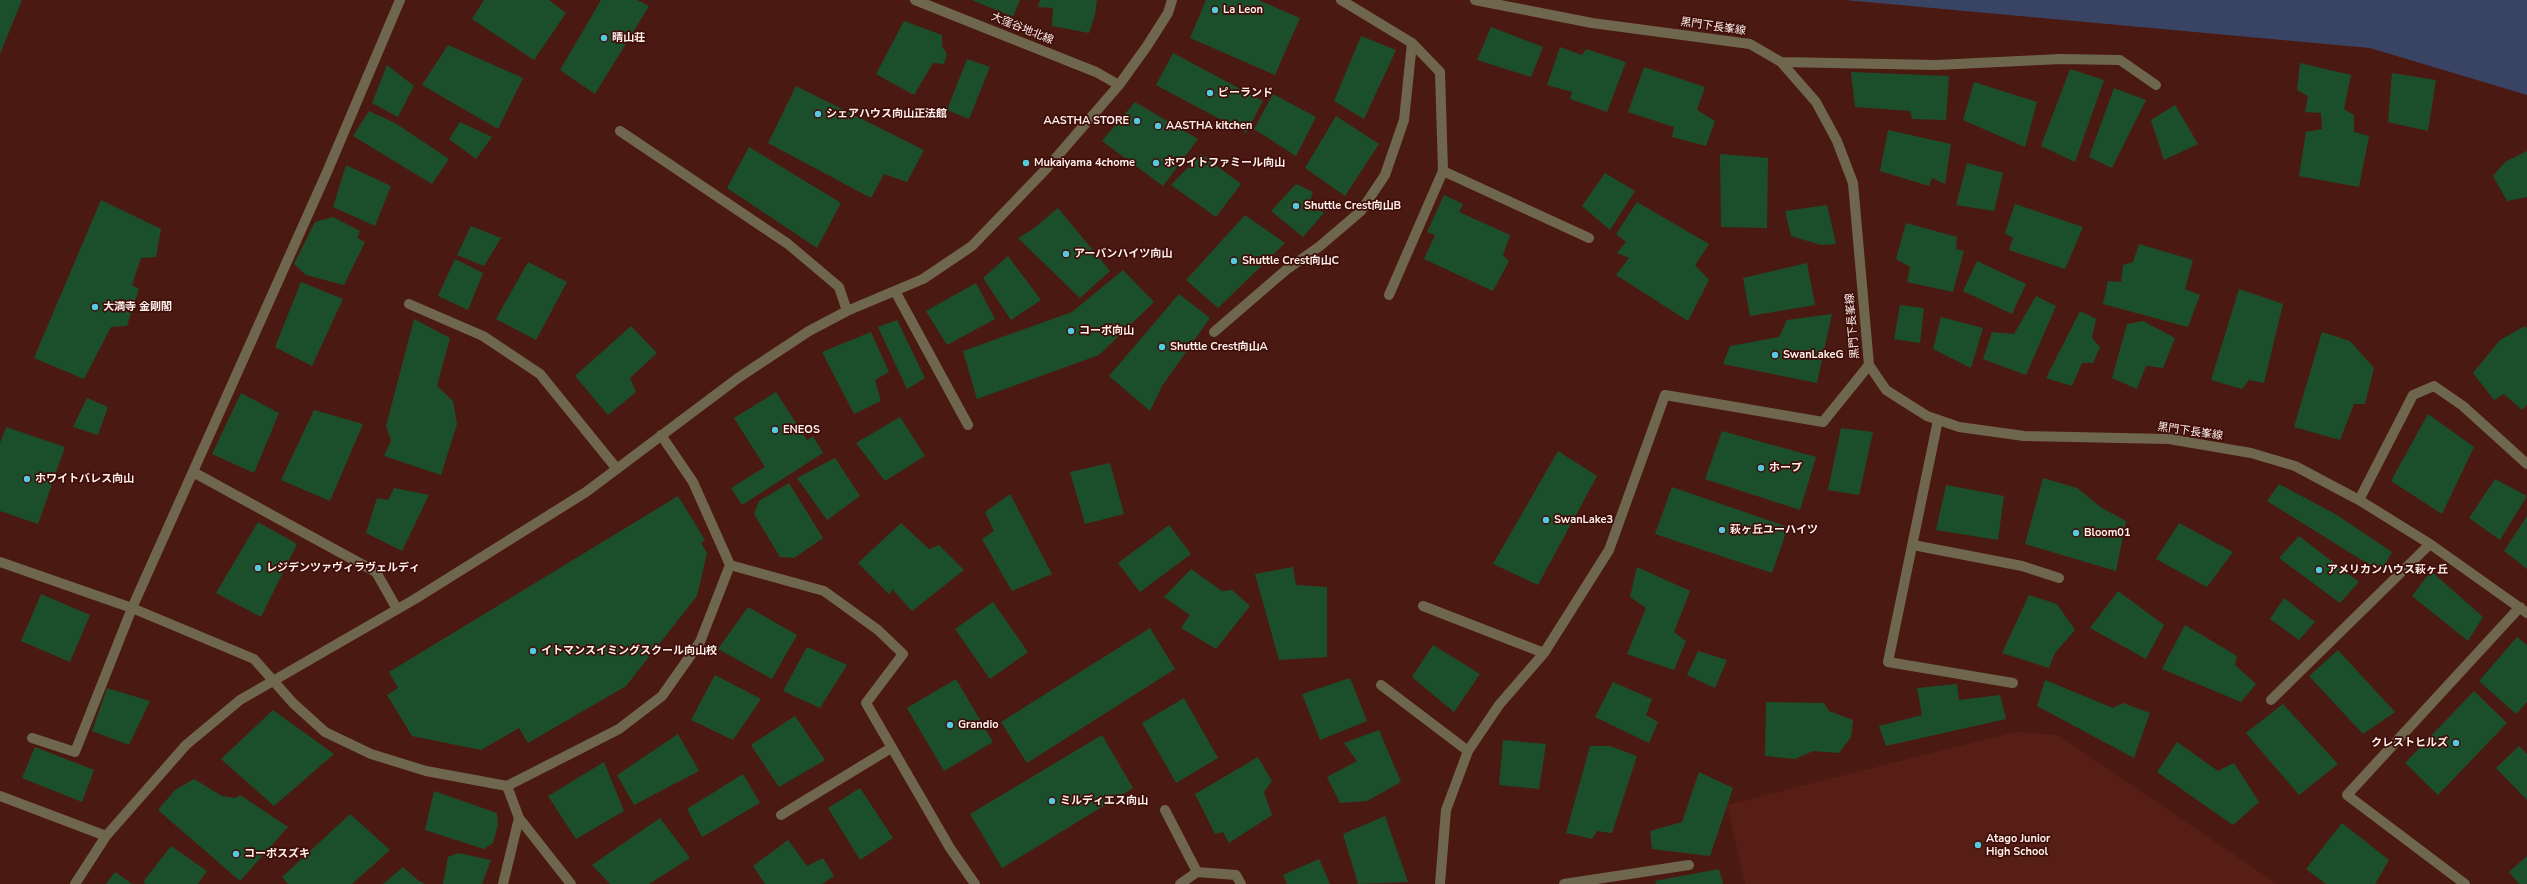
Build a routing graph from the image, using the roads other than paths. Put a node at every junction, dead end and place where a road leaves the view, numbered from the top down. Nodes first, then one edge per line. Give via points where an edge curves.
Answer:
1 (400, 0) edge
2 (915, 0) edge
3 (1172, 0) edge
4 (1342, 0) edge
5 (1474, 0) edge
6 (1412, 43) junction
7 (1781, 62) junction
8 (1119, 85) junction
9 (2156, 85) dead end
10 (620, 131) dead end
11 (1444, 171) junction
12 (1589, 238) dead end
13 (895, 291) junction
14 (1389, 295) dead end
15 (409, 304) dead end
16 (847, 311) junction
17 (1214, 332) dead end
18 (1869, 365) junction
19 (1938, 420) junction
20 (968, 425) dead end
21 (661, 435) junction
22 (2527, 464) edge
23 (617, 469) junction
24 (193, 472) junction
25 (2359, 500) junction
26 (2430, 544) junction
27 (1913, 545) junction
28 (0, 562) edge
29 (730, 565) junction
30 (2059, 578) dead end
31 (1423, 606) dead end
32 (132, 608) junction
33 (397, 609) junction
34 (2523, 610) edge
35 (1544, 653) junction
36 (275, 680) junction
37 (2013, 683) dead end
38 (1381, 685) dead end
39 (2271, 700) dead end
40 (32, 738) dead end
41 (891, 748) junction
42 (1468, 751) junction
43 (507, 786) junction
44 (0, 796) edge
45 (1165, 810) dead end
46 (781, 815) dead end
47 (520, 818) junction
48 (106, 836) junction
49 (1689, 865) dead end
50 (1197, 872) junction
51 (74, 884) edge
52 (503, 884) edge
53 (570, 884) edge
54 (976, 884) edge
55 (1180, 884) edge
56 (1241, 884) edge
57 (1440, 884) edge
58 (1564, 884) edge
59 (2465, 884) edge

1 - 24 street via 327,172
2 - 8 street, 大窪谷地北線 via 1096,72
3 - 8 street via 1168,13
4 - 6 street
5 - 7 street, 黒門下長峯線 via 1592,23 1750,44
6 - 11 street via 1440,72
6 - 17 street via 1404,120 1385,175 1361,212 1286,270
7 - 9 street via 1936,65 2061,59 2120,60
7 - 18 street, 黒門下長峯線 via 1816,102 1837,141 1853,183
8 - 13 street via 1048,168 972,246 923,279
10 - 16 street via 788,244 839,287
11 - 12 street
11 - 14 street
13 - 16 street
13 - 20 street
15 - 23 street via 483,336 540,374
16 - 21 street via 809,331 744,374
18 - 19 street, 黒門下長峯線 via 1886,390 1927,416
18 - 35 street via 1823,422 1665,395 1609,550
19 - 25 street, 黒門下長峯線 via 1959,427 2024,436 2170,439 2251,453 2295,466
19 - 27 street
21 - 23 street
21 - 29 street via 693,482
22 - 25 street via 2463,406 2434,386 2413,395
23 - 33 street via 586,492
24 - 32 street
24 - 33 street via 376,572
25 - 26 street, 黒門下長峯線
26 - 34 street, 黒門下長峯線
26 - 39 street
27 - 30 street via 2022,566
27 - 37 street via 1888,662
28 - 32 street
29 - 41 street via 824,590 878,630 903,654 866,703
29 - 43 street via 700,642 662,696 619,729
31 - 35 street
32 - 36 street via 254,659
32 - 40 street via 74,752
33 - 36 street
34 - 59 street via 2347,795
35 - 42 street via 1499,705
36 - 43 street via 286,696 325,732 371,754 426,772
36 - 48 street via 240,700 186,745
38 - 42 street
41 - 46 street
41 - 54 street via 950,848
42 - 57 street via 1446,810
43 - 47 street
44 - 48 street
45 - 50 street
47 - 52 street
47 - 53 street
48 - 51 street
49 - 58 street
50 - 55 street
50 - 56 street via 1236,875

